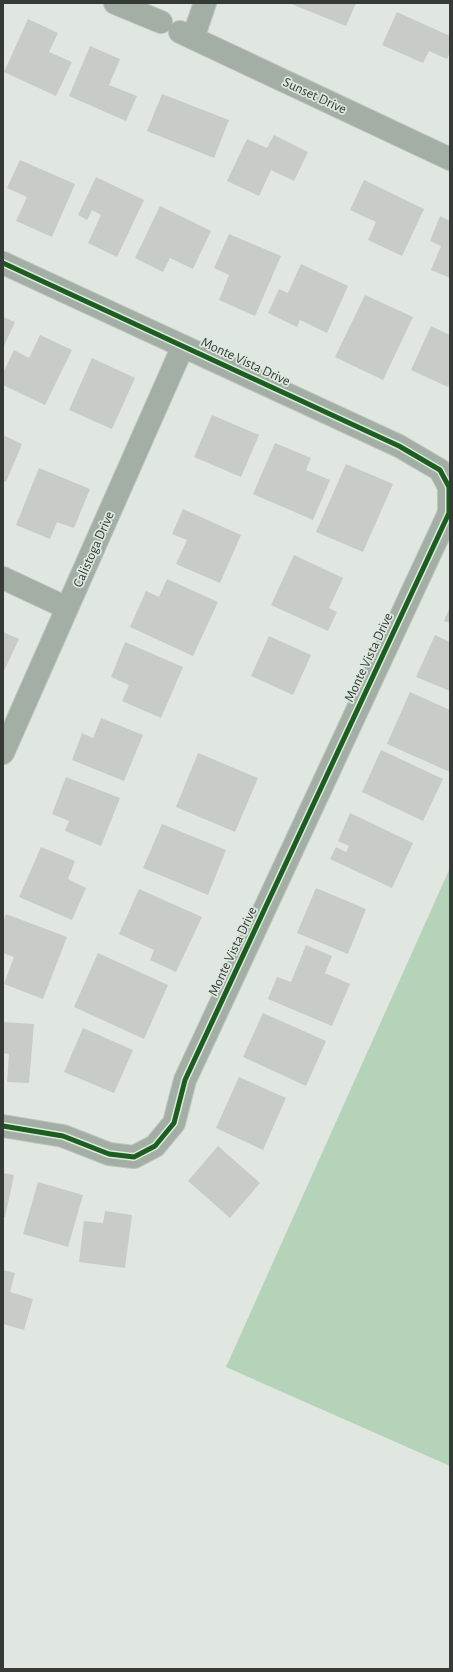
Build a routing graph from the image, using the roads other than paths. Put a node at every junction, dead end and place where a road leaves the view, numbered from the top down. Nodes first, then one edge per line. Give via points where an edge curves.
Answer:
1 (115, 3) edge
2 (205, 3) edge
3 (178, 31) junction
4 (450, 159) edge
5 (3, 263) edge
6 (183, 346) junction
7 (3, 578) edge
8 (68, 608) junction
9 (3, 753) edge
10 (3, 1126) edge

1 - 3 street, Sunset Drive
2 - 3 street
3 - 4 street, Sunset Drive
5 - 6 street, Monte Vista Drive
6 - 8 street, Calistoga Drive
6 - 10 street, Monte Vista Drive via 399,446 440,470 449,487 449,513 185,1080 174,1122 155,1146 134,1157 109,1154 63,1136
7 - 8 street
8 - 9 street, Calistoga Drive

